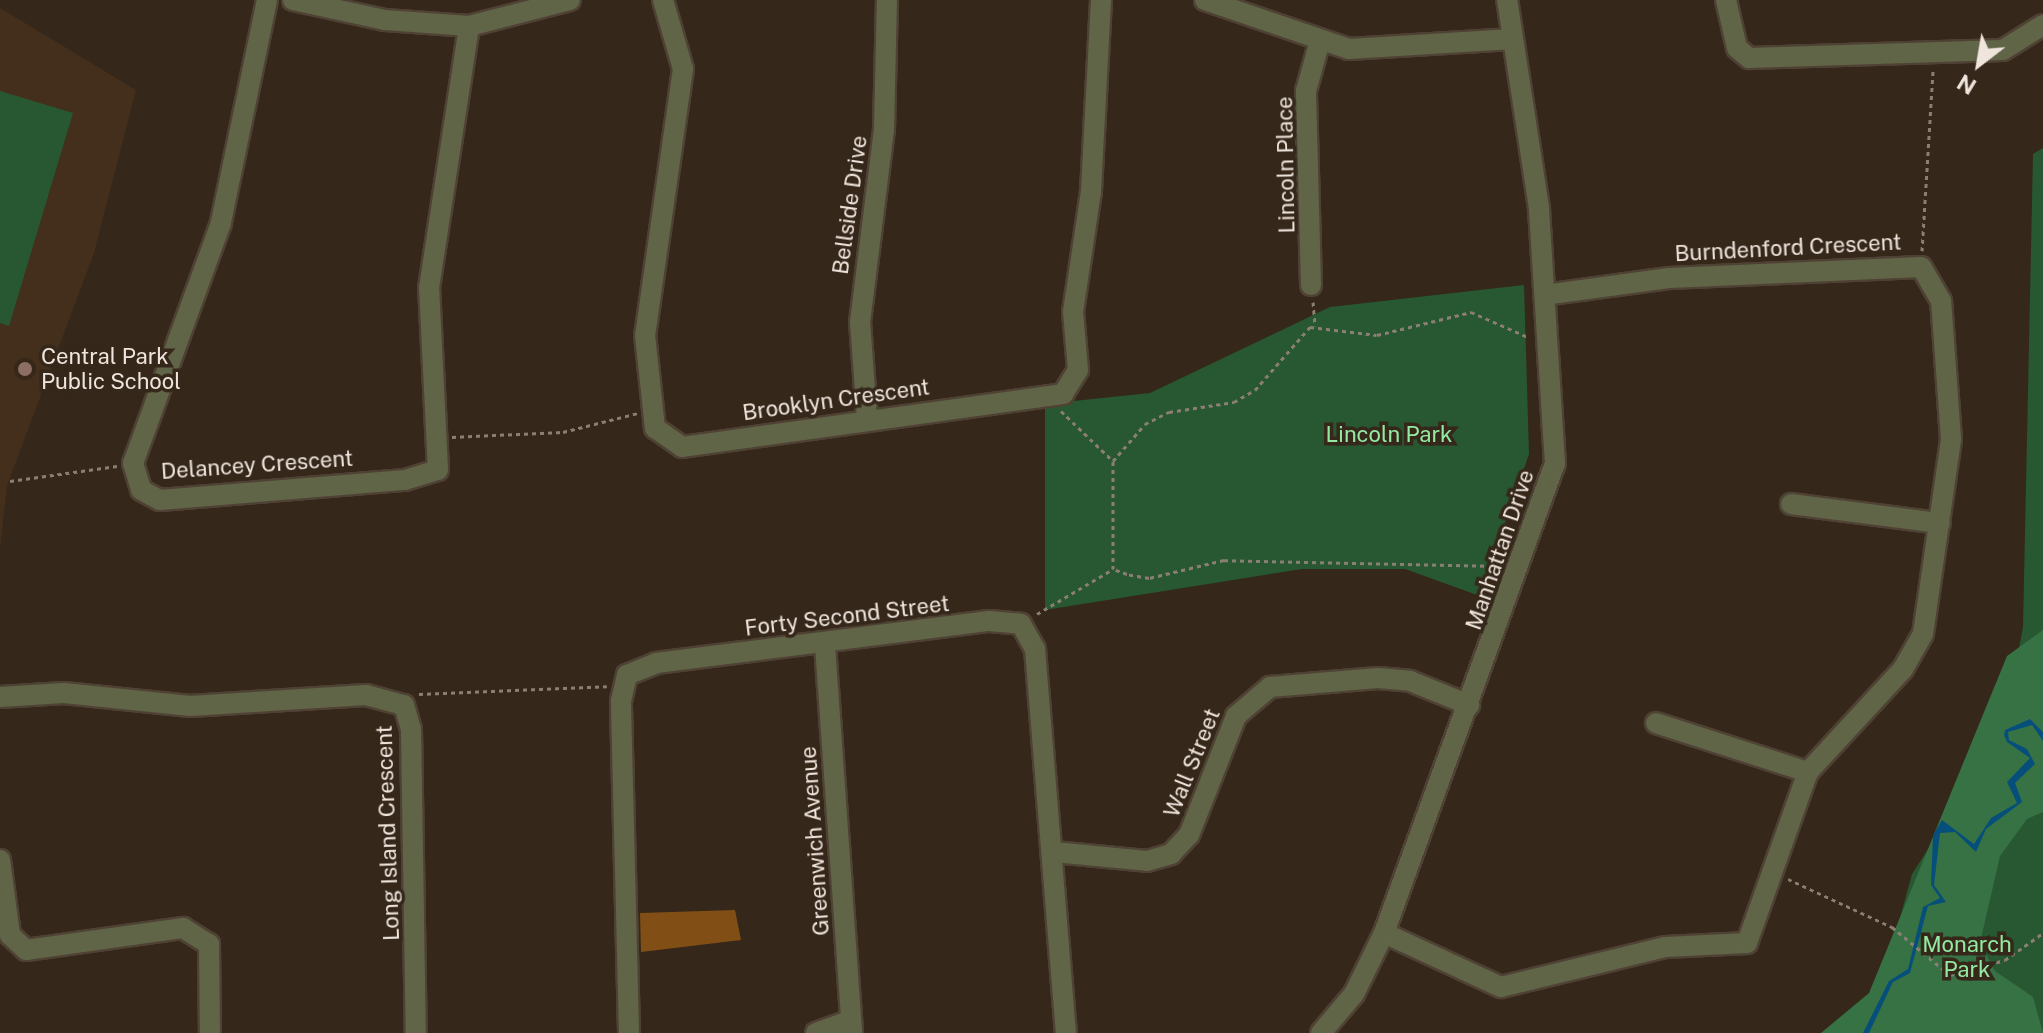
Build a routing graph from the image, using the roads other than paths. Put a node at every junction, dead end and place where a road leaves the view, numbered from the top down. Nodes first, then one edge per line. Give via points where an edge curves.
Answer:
1 (267, 0) edge
2 (293, 0) edge
3 (570, 0) edge
4 (663, 0) edge
5 (887, 0) edge
6 (1101, 0) edge
7 (1205, 0) edge
8 (1507, 0) edge
9 (1726, 0) edge
10 (2043, 25) edge
11 (469, 26) junction
12 (1513, 39) junction
13 (1319, 44) junction
14 (1311, 285) road end
15 (1545, 295) junction
16 (867, 417) junction
17 (1791, 504) dead end
18 (1940, 523) junction
19 (825, 645) junction
20 (0, 697) edge
21 (1469, 705) junction
22 (1656, 723) dead end
23 (1808, 772) junction
24 (1054, 852) junction
25 (0, 860) edge
26 (1384, 933) junction
27 (852, 1026) edge
28 (210, 1033) edge
29 (416, 1033) edge
30 (629, 1033) edge
31 (816, 1033) edge
32 (1066, 1033) edge
33 (1321, 1033) edge

1 - 11 street, Delancey Crescent via 221,223 133,463 141,490 160,500 405,480 438,470 429,288
2 - 11 street via 385,20
3 - 11 street
4 - 16 street, Brooklyn Crescent via 683,69 645,335 655,428 682,447
5 - 16 street, Bellside Drive via 884,130 860,322
6 - 16 street, Brooklyn Crescent via 1091,191 1073,312 1078,370 1063,394 1047,398
7 - 13 street
8 - 12 street, Manhattan Drive
9 - 10 street via 1737,48 1749,58 2003,50
12 - 13 street via 1380,53
12 - 15 street, Manhattan Drive
13 - 14 street, Lincoln Place via 1306,91
15 - 18 street, Burndenford Crescent via 1845,265 1921,267 1941,301 1950,402
15 - 21 street, Manhattan Drive via 1555,464
17 - 18 street
18 - 23 street, Burndenford Crescent via 1916,649
19 - 24 street, Forty Second Street via 989,621 1021,624 1035,649
19 - 27 street, Greenwich Avenue
19 - 30 street, Forty Second Street via 656,663 637,667 623,686
20 - 29 street, Long Island Crescent via 64,693 190,706 388,698 408,711
21 - 24 street, Wall Street via 1410,681 1378,678 1270,687 1236,716 1189,835 1171,854 1147,861
21 - 26 street, Manhattan Drive
22 - 23 street
23 - 26 street, Burndenford Crescent via 1747,943 1665,947 1501,987
24 - 32 street
25 - 28 street via 10,935 26,950 183,928 209,944
26 - 33 street, Manhattan Drive via 1354,994
27 - 31 street

